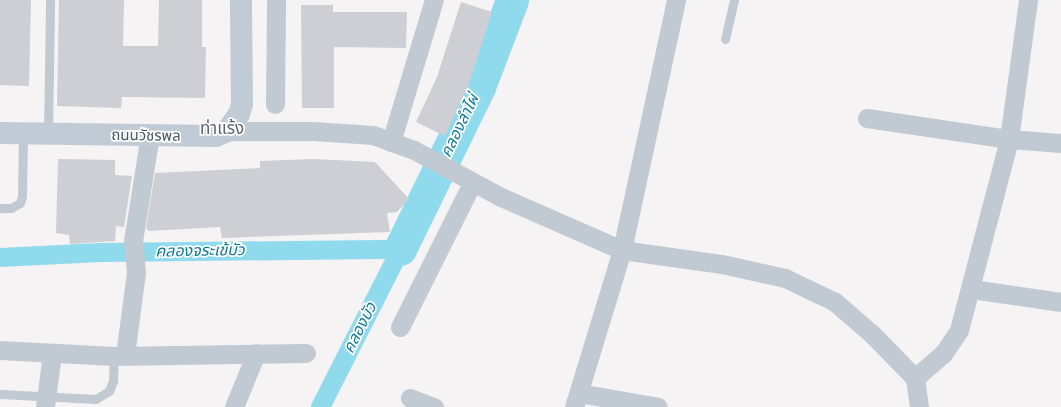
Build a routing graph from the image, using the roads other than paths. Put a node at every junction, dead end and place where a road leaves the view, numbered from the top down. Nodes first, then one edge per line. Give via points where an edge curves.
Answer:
1 (50, 0) edge
2 (241, 0) edge
3 (276, 0) edge
4 (434, 0) edge
5 (676, 0) edge
6 (734, 0) edge
7 (1028, 0) edge
8 (725, 39) dead end
9 (274, 104) dead end
10 (867, 118) dead end
11 (226, 131) junction
12 (0, 134) edge
13 (23, 134) junction
14 (48, 134) junction
15 (150, 135) junction
16 (1009, 139) junction
17 (391, 142) junction
18 (1061, 143) edge
19 (467, 179) junction
20 (0, 208) edge
21 (622, 250) junction
22 (971, 289) junction
23 (1061, 302) edge
24 (400, 328) dead end
25 (0, 350) edge
26 (52, 353) junction
27 (256, 353) junction
28 (306, 353) dead end
29 (120, 356) junction
30 (915, 378) junction
31 (0, 394) edge
32 (410, 398) dead end
33 (577, 400) edge
34 (46, 402) edge
35 (234, 407) edge
36 (434, 407) edge
37 (658, 407) edge
38 (919, 407) edge

1 - 14 lane
2 - 11 main road via 242,104 239,114
3 - 9 street
4 - 17 street
5 - 21 street
6 - 8 lane
7 - 16 street
10 - 16 street
11 - 15 main road, ถนนวัชรพล via 216,136
11 - 17 street via 313,131 373,135
12 - 13 main road, ถนนวัชรพล
13 - 14 main road, ถนนวัชรพล
13 - 20 lane via 20,203 11,208
14 - 15 main road, ถนนวัชรพล
15 - 29 street via 133,241 136,273
16 - 18 street
16 - 22 street
17 - 19 street via 414,150
19 - 21 street
19 - 24 street
21 - 30 street via 722,264 785,278 835,302 872,334
21 - 33 street
22 - 23 street
22 - 30 street via 959,330 943,354
25 - 26 street
26 - 29 street
26 - 34 street
27 - 28 street
27 - 29 street
27 - 35 street
29 - 34 lane via 108,391 96,399
30 - 38 street
31 - 34 lane
32 - 36 street
33 - 37 street

